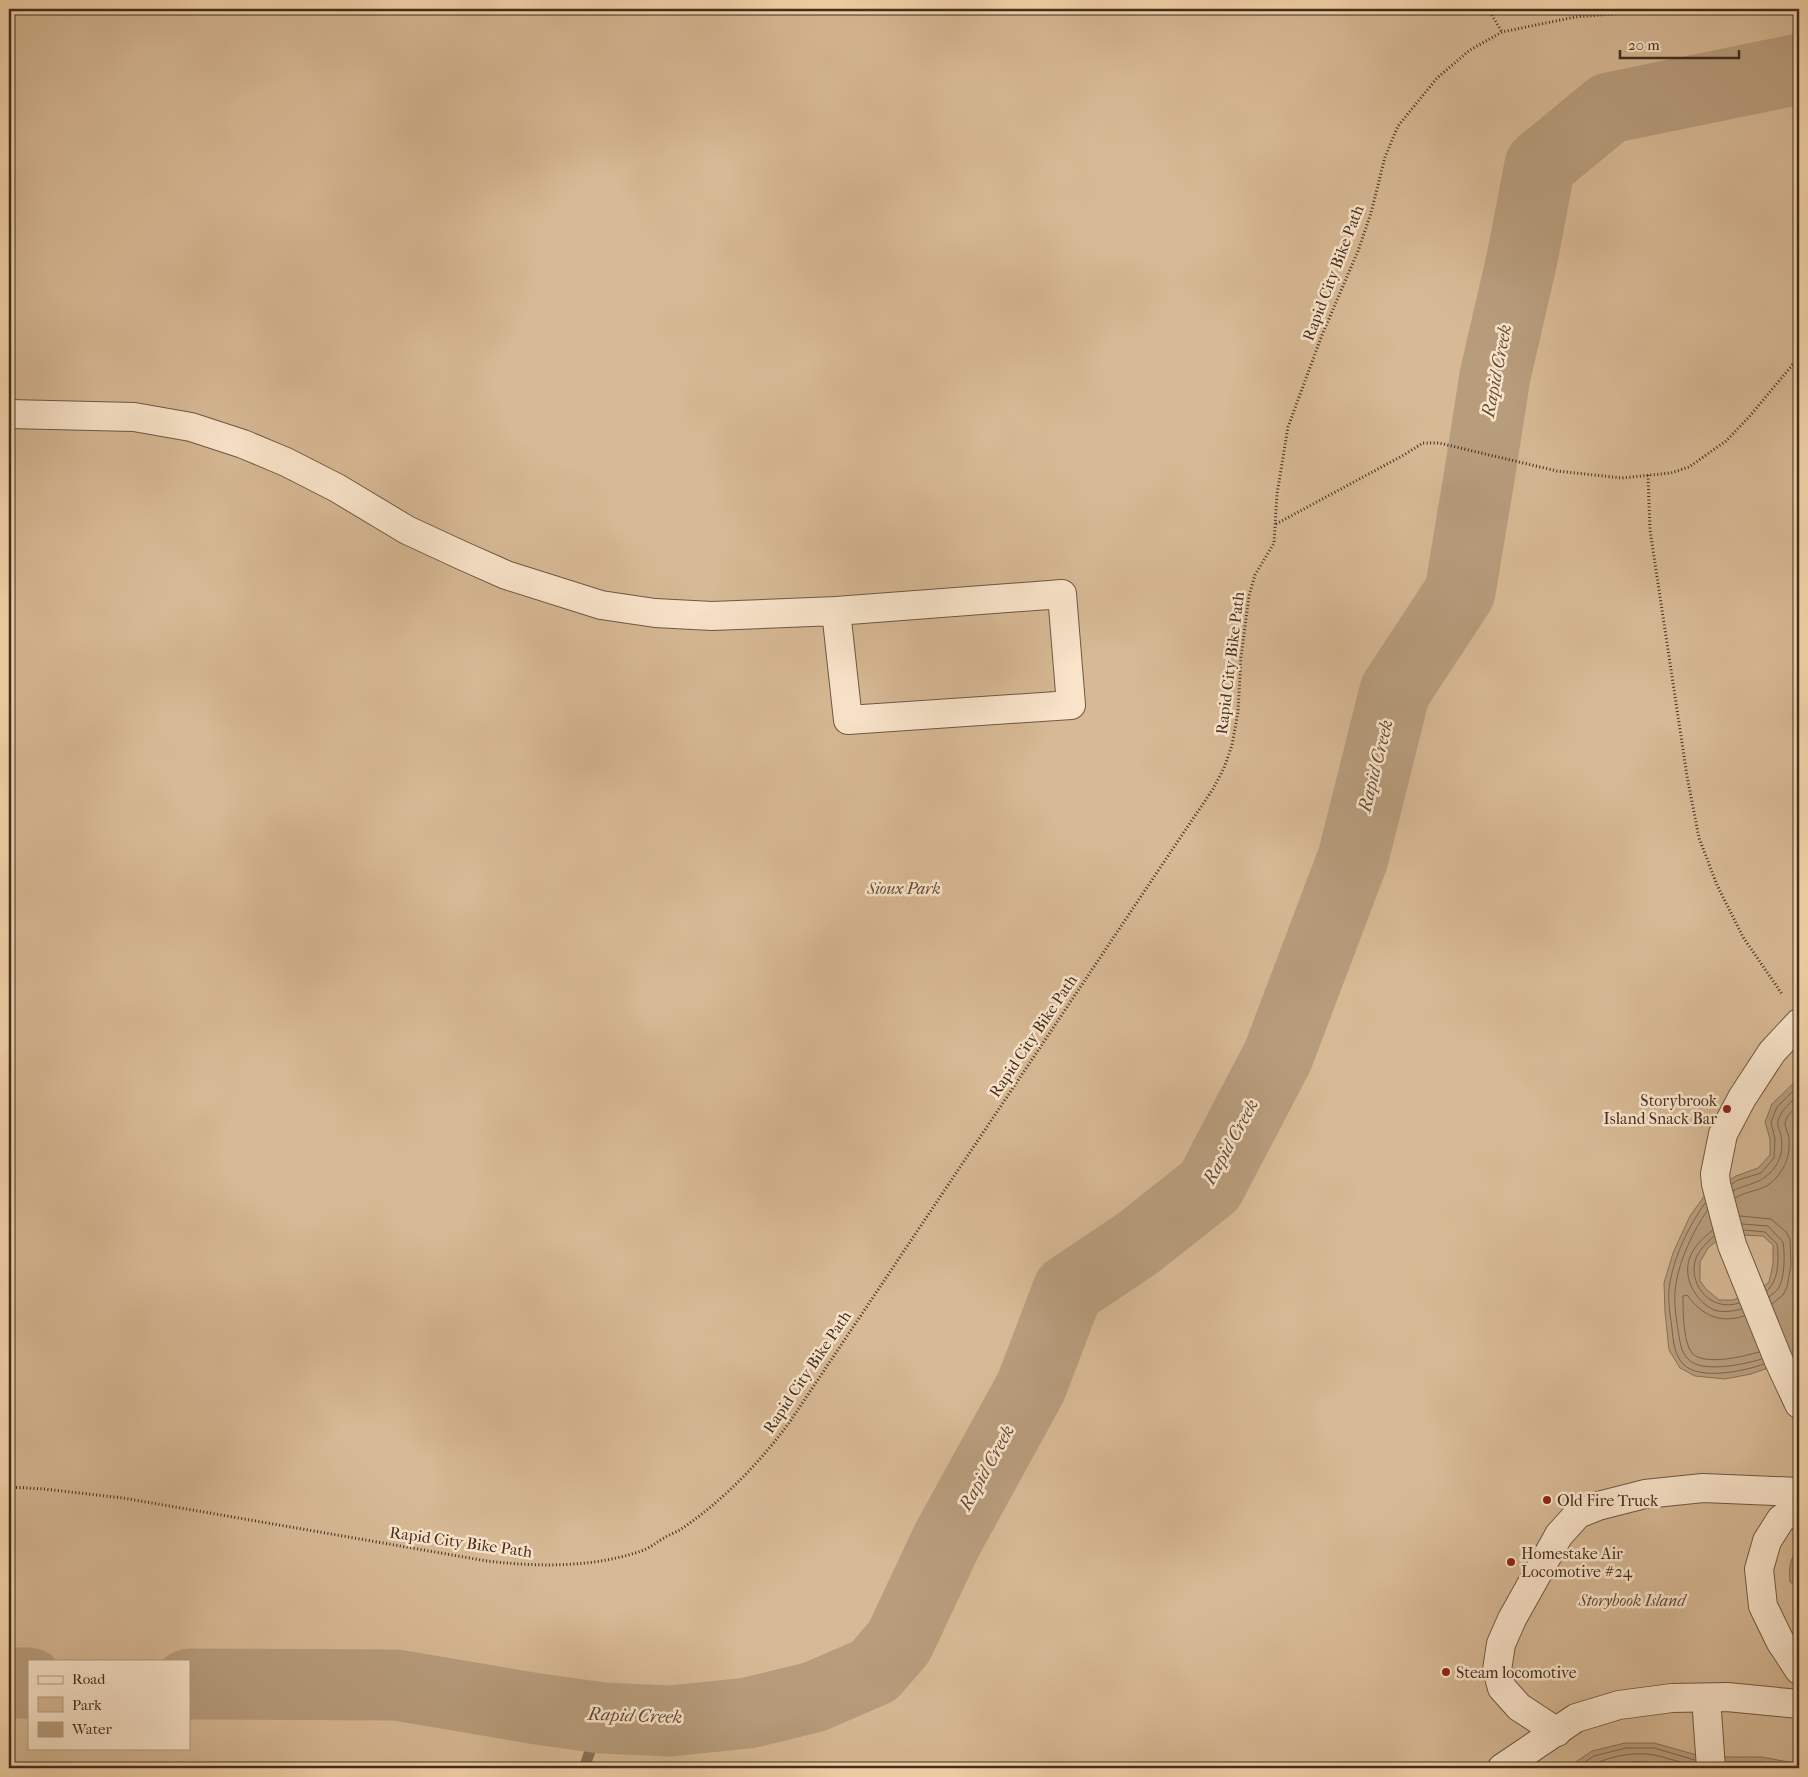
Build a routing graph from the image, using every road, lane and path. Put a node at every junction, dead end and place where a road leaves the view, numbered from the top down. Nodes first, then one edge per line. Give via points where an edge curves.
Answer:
1 (1488, 9) edge
2 (1652, 9) edge
3 (1502, 32) junction
4 (1799, 356) edge
5 (9, 414) edge
6 (1648, 475) junction
7 (1276, 524) junction
8 (836, 611) junction
9 (1784, 997) dead end
10 (1799, 1023) edge
11 (1799, 1404) edge
12 (9, 1488) edge
13 (1799, 1492) edge
14 (1799, 1506) edge
15 (1799, 1670) edge
16 (1706, 1698) junction
17 (1799, 1704) edge
18 (1557, 1732) junction
19 (1512, 1766) edge
20 (1712, 1768) edge

1 - 3 path
2 - 3 path, Rapid City Bike Path via 1575,17
3 - 7 path, Rapid City Bike Path via 1470,50 1437,78 1392,138 1358,251 1288,427 1277,494
4 - 6 path via 1726,441 1689,467
5 - 8 street via 134,417 191,427 286,462 407,530 461,555 506,574 601,605 655,613 712,616
6 - 7 path via 1622,478 1557,471 1439,443 1423,443
6 - 9 path via 1650,530 1699,838 1717,885 1743,937
7 - 12 path, Rapid City Bike Path via 1274,543 1255,574 1249,596 1232,745 1213,789 781,1434 732,1487 683,1529 647,1549 606,1561 521,1564 123,1498
8 - 8 street via 1062,594 1071,705 848,720
10 - 11 street via 1772,1052 1735,1112 1724,1134 1715,1174 1732,1245
13 - 18 street via 1703,1488 1645,1494 1578,1514 1559,1535 1512,1619 1501,1644 1496,1670 1502,1688 1519,1707
14 - 15 street via 1781,1519 1768,1541 1760,1569 1763,1606
16 - 17 street
16 - 18 street via 1672,1698 1619,1705 1576,1718
16 - 20 street
18 - 19 street

